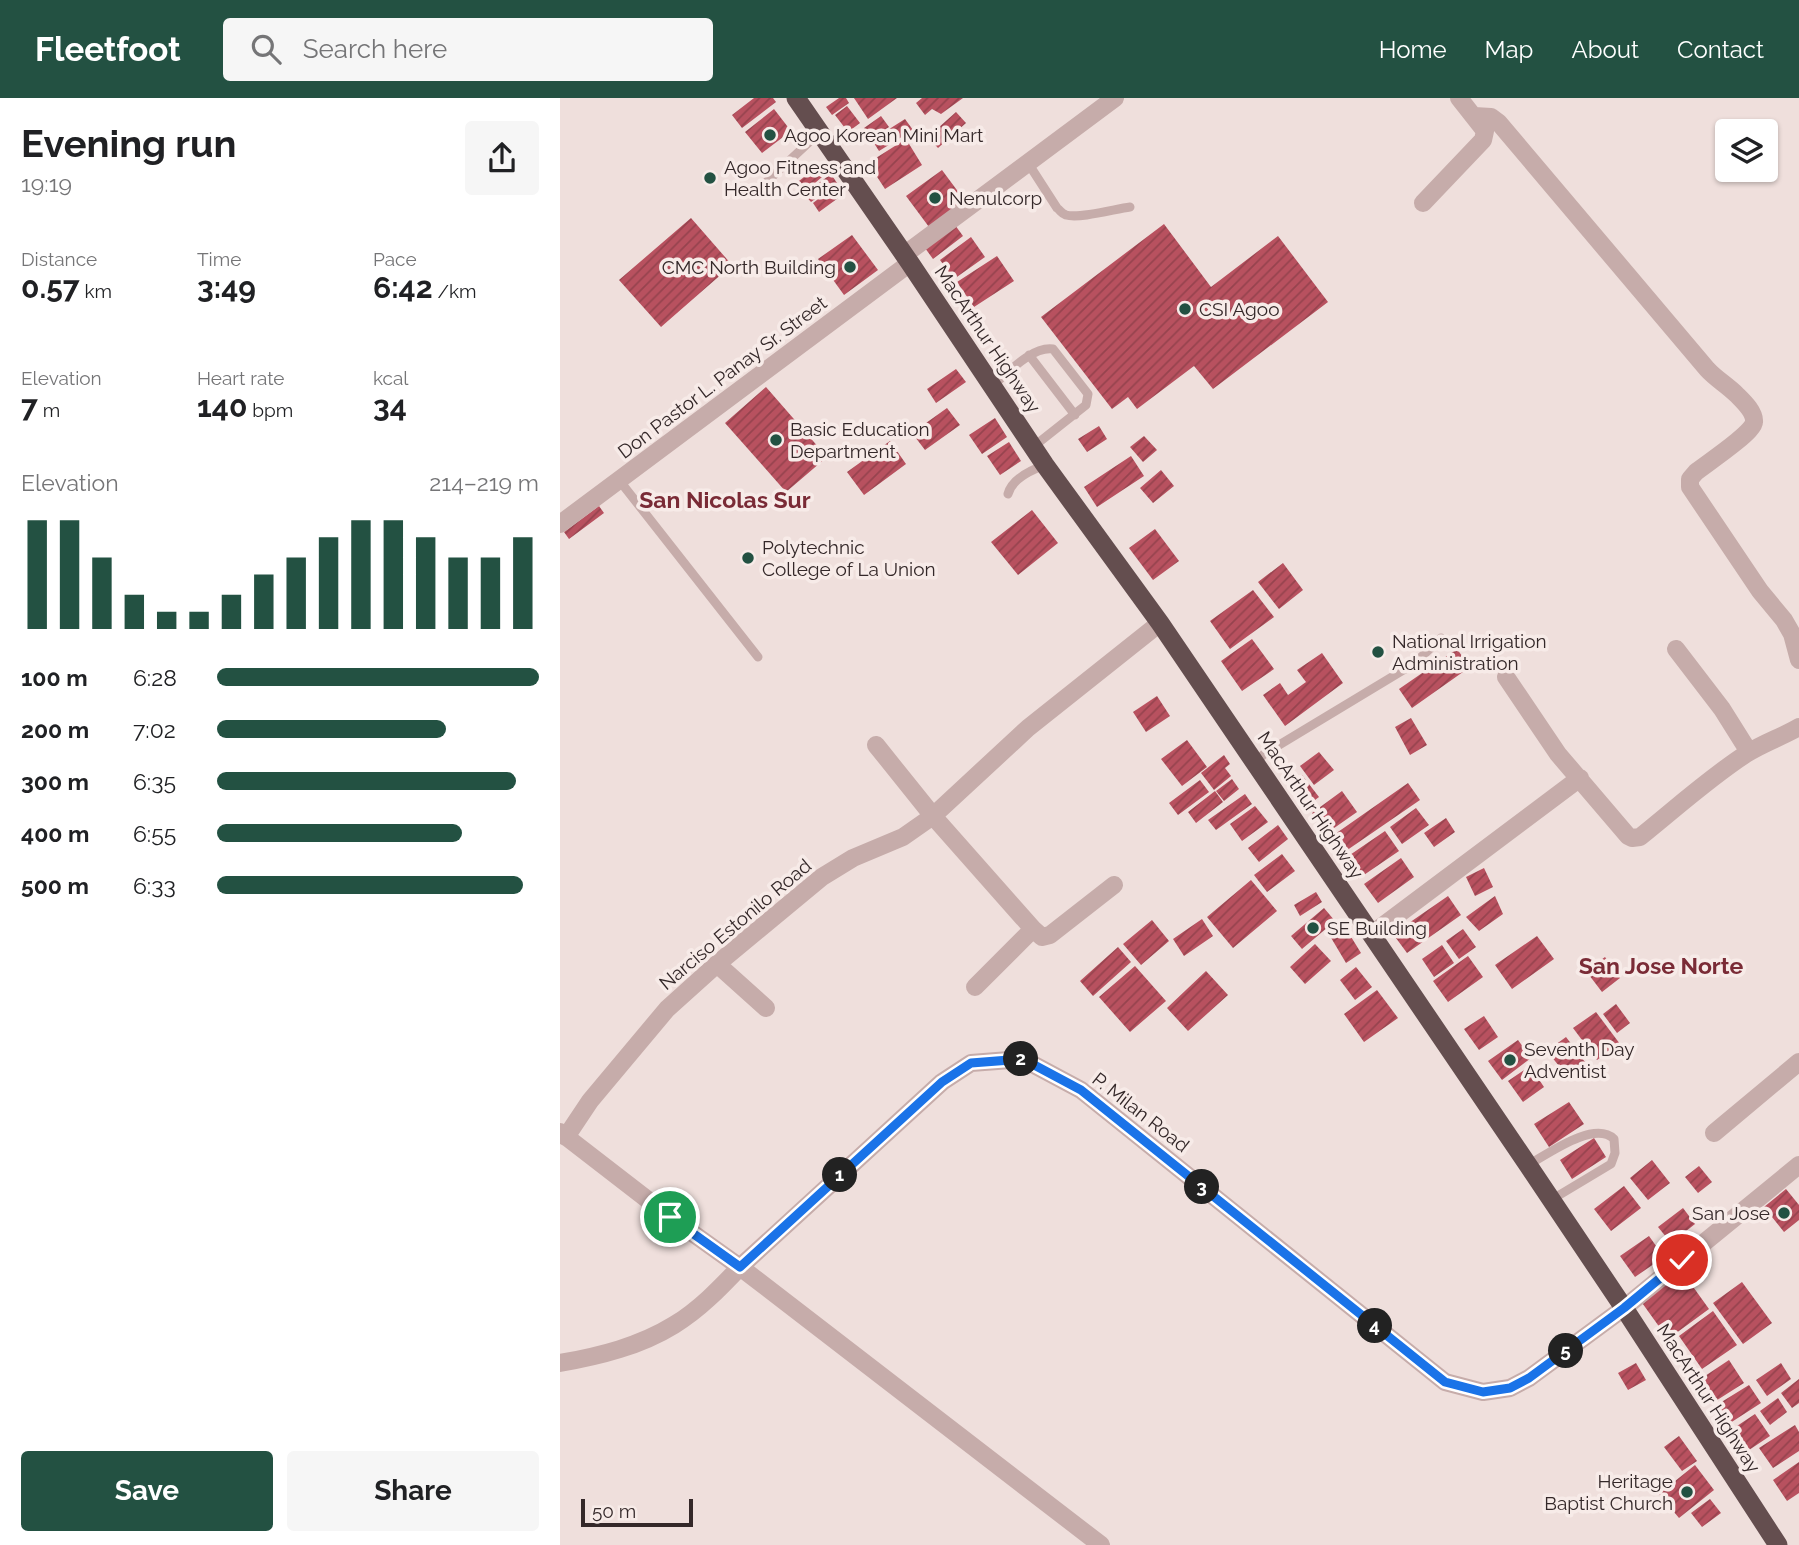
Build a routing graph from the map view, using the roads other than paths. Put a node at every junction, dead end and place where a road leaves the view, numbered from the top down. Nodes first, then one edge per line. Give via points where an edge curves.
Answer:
1 (796, 98) edge
2 (1115, 98) edge
3 (1460, 98) edge
4 (1474, 116) junction
5 (820, 132) junction
6 (1028, 163) junction
7 (761, 187) dead end
8 (1423, 203) dead end
9 (1130, 207) dead end
10 (907, 259) junction
11 (1029, 355) junction
12 (992, 386) junction
13 (1075, 415) junction
14 (1033, 447) junction
15 (1045, 466) junction
16 (619, 480) junction
17 (1008, 494) dead end
18 (560, 524) edge
19 (1160, 623) junction
20 (1441, 638) dead end
21 (1676, 649) dead end
22 (758, 657) dead end
23 (1799, 660) edge
24 (1506, 677) dead end
25 (1799, 727) edge
26 (876, 745) dead end
27 (1749, 752) junction
28 (1255, 763) junction
29 (1580, 778) junction
30 (933, 816) junction
31 (1114, 885) dead end
32 (1033, 929) junction
33 (1372, 934) junction
34 (717, 964) junction
35 (975, 988) dead end
36 (766, 1008) dead end
37 (1799, 1062) edge
38 (1714, 1133) dead end
39 (563, 1135) edge
40 (1528, 1165) junction
41 (1799, 1165) edge
42 (1551, 1200) junction
43 (740, 1267) junction
44 (1624, 1308) junction
45 (560, 1363) edge
46 (1101, 1545) edge
47 (1778, 1545) edge

1 - 5 highway, MacArthur Highway
2 - 6 street, Don Pastor L. Panay Sr. Street
3 - 4 street
4 - 8 street via 1485,131 1483,140
4 - 23 street via 1491,117 1499,123 1707,369 1752,413 1753,427 1696,472 1690,487 1784,620
5 - 7 lane
5 - 10 highway, MacArthur Highway
6 - 9 lane via 1063,214
6 - 10 street, Don Pastor L. Panay Sr. Street
10 - 12 highway, MacArthur Highway
10 - 16 street, Don Pastor L. Panay Sr. Street
11 - 12 lane
11 - 13 lane
11 - 13 lane via 1053,349 1088,394 1086,405
12 - 14 highway, MacArthur Highway
13 - 14 lane
14 - 15 highway, MacArthur Highway
15 - 17 lane via 1013,483
15 - 19 highway, MacArthur Highway
16 - 18 street, Don Pastor L. Panay Sr. Street
16 - 22 lane
19 - 28 highway, MacArthur Highway
19 - 30 street, Narciso Estonilo Road via 1028,728
20 - 28 lane via 1415,663
21 - 27 street
24 - 29 street via 1558,754
25 - 27 street
26 - 30 street
27 - 29 street via 1636,838 1628,836
28 - 33 highway, MacArthur Highway
29 - 33 street
30 - 32 street
30 - 34 street, Narciso Estonilo Road via 903,837 822,877
31 - 32 street via 1050,935 1042,937
32 - 35 street
33 - 40 highway, MacArthur Highway
34 - 36 street
34 - 39 street, Narciso Estonilo Road via 667,1009
37 - 38 street
39 - 43 street
40 - 42 highway, MacArthur Highway
40 - 42 lane via 1581,1136 1608,1133 1614,1139 1611,1164
41 - 44 street, P. Milan Road
42 - 44 highway, MacArthur Highway
43 - 44 street, P. Milan Road via 942,1082 971,1063 1023,1059 1081,1090 1445,1382 1483,1392 1510,1388
43 - 45 street, P. Milan Road via 685,1317 649,1338
43 - 46 street
44 - 47 highway, MacArthur Highway

